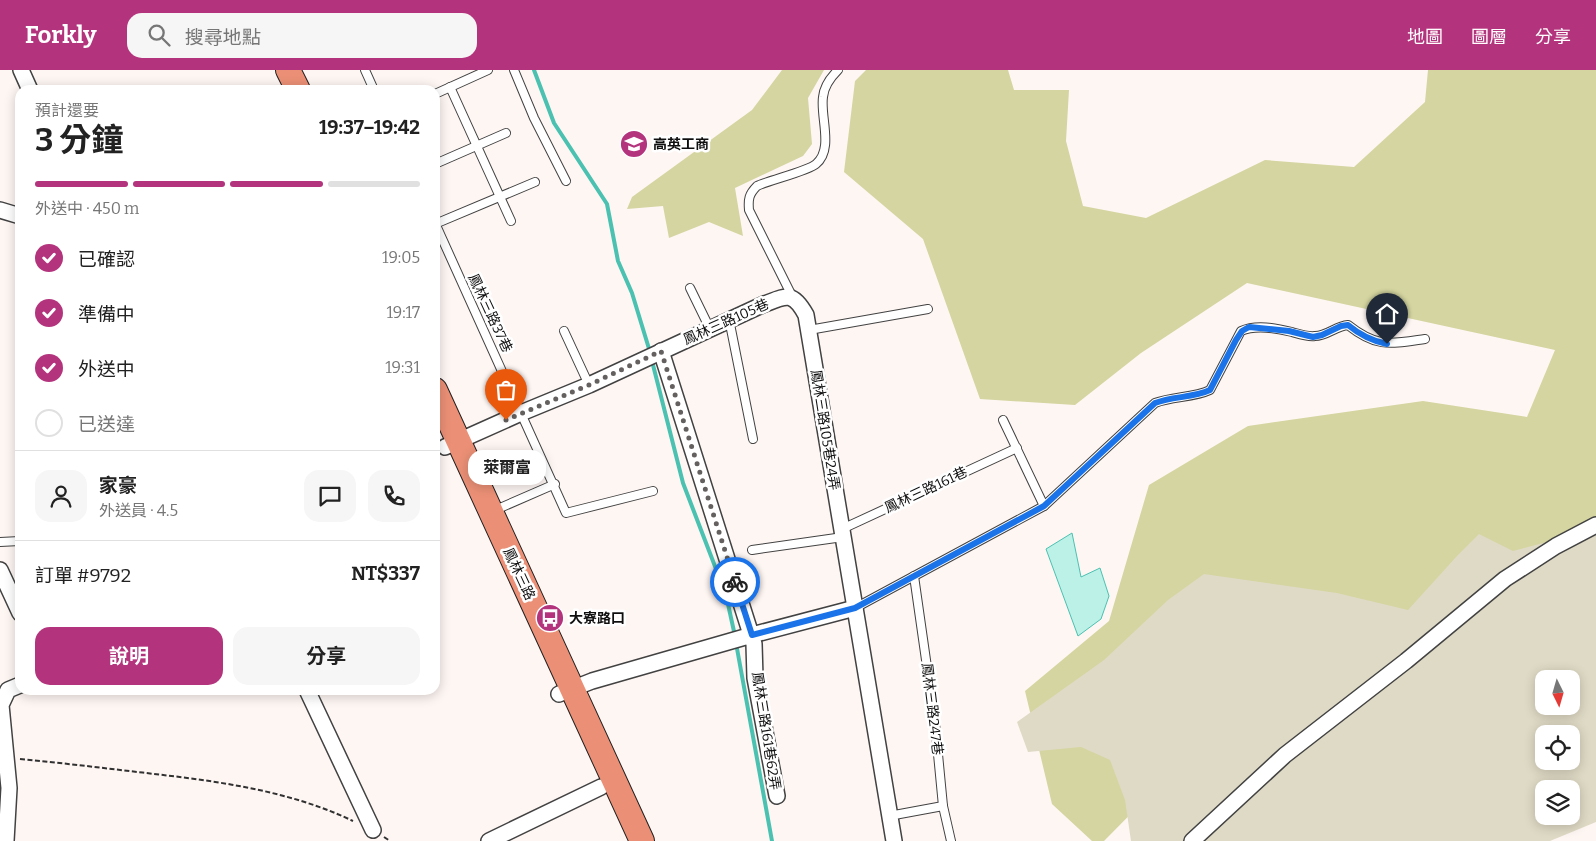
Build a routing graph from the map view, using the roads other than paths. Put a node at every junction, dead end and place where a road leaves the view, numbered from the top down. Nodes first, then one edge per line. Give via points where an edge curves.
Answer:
1 (21, 70) edge
2 (273, 70) edge
3 (288, 70) edge
4 (364, 70) edge
5 (488, 70) edge
6 (514, 70) edge
7 (838, 70) edge
8 (28, 85) edge
9 (280, 85) edge
10 (296, 85) edge
11 (372, 85) edge
12 (450, 87) junction
13 (440, 92) edge
14 (506, 133) dead end
15 (477, 147) junction
16 (440, 162) edge
17 (566, 181) dead end
18 (535, 182) dead end
19 (500, 198) junction
20 (0, 210) edge
21 (15, 214) edge
22 (440, 221) edge
23 (511, 221) dead end
24 (440, 234) edge
25 (690, 288) dead end
26 (793, 298) junction
27 (928, 309) dead end
28 (729, 319) junction
29 (710, 329) junction
30 (809, 330) junction
31 (564, 331) dead end
32 (1425, 339) dead end
33 (654, 355) junction
34 (589, 385) junction
35 (440, 406) edge
36 (522, 413) junction
37 (1003, 420) dead end
38 (440, 430) edge
39 (753, 439) dead end
40 (452, 444) junction
41 (1017, 448) junction
42 (555, 484) junction
43 (653, 491) dead end
44 (1044, 506) junction
45 (491, 512) junction
46 (1596, 526) edge
47 (842, 533) junction
48 (15, 541) edge
49 (0, 542) edge
50 (752, 550) dead end
51 (0, 570) edge
52 (914, 576) junction
53 (15, 602) edge
54 (855, 608) junction
55 (749, 636) junction
56 (15, 687) edge
57 (565, 692) junction
58 (309, 695) edge
59 (5, 752) edge
60 (4, 787) edge
61 (601, 787) junction
62 (777, 796) dead end
63 (943, 806) junction
64 (889, 816) junction
65 (373, 830) road end
66 (6, 841) edge
67 (489, 841) edge
68 (626, 841) edge
69 (642, 841) edge
70 (894, 841) edge
71 (951, 841) edge
72 (1192, 841) edge

1 - 8 street
2 - 9 main road
3 - 10 main road
4 - 11 lane
5 - 12 lane
6 - 17 lane
7 - 26 lane via 827,83 823,97 822,158 814,166 757,186 748,199 749,210
12 - 13 lane
12 - 15 lane
14 - 15 lane
15 - 16 lane
15 - 19 lane
18 - 19 lane, 鳳林三路37巷
19 - 22 lane, 鳳林三路37巷
19 - 23 lane
20 - 21 street
24 - 36 lane, 鳳林三路37巷
25 - 29 lane
26 - 28 street, 鳳林三路105巷 via 782,297
26 - 30 street, 鳳林三路105巷24弄 via 800,303
27 - 30 lane
28 - 29 street, 鳳林三路105巷
28 - 39 lane
29 - 33 street, 鳳林三路105巷
30 - 47 street, 鳳林三路105巷24弄
31 - 34 lane
32 - 44 lane via 1387,344 1359,334 1348,325 1313,337 1249,327 1236,340 1210,390 1155,403
33 - 34 street, 鳳林三路105巷
33 - 55 street
34 - 36 street, 鳳林三路105巷
35 - 40 main road, 鳳林三路
36 - 40 street, 鳳林三路105巷
36 - 42 lane
37 - 41 lane
38 - 40 main road, 鳳林三路
40 - 45 main road, 鳳林三路
40 - 57 main road, 鳳林三路
41 - 44 lane
41 - 47 lane, 鳳林三路161巷
42 - 43 lane via 566,513
42 - 45 lane
44 - 52 lane
45 - 57 main road, 鳳林三路
46 - 72 street via 1556,546 1504,579 1284,755
47 - 50 lane, 鳳林三路161巷
47 - 54 street
48 - 49 lane
51 - 53 street
52 - 54 lane
52 - 63 lane, 鳳林三路247巷
54 - 55 street
54 - 64 street
55 - 57 street via 592,680
55 - 62 street, 鳳林三路161巷62弄 via 754,644 755,678
56 - 59 street via 8,690 1,705
57 - 61 main road, 鳳林三路
57 - 69 main road, 鳳林三路
58 - 65 street
59 - 60 street
60 - 66 street
61 - 67 street
61 - 68 main road, 鳳林三路
63 - 64 lane
63 - 71 lane, 鳳林三路247巷
64 - 70 street

